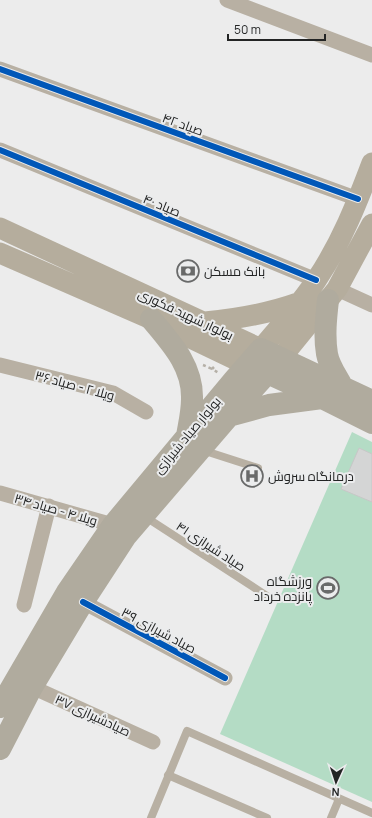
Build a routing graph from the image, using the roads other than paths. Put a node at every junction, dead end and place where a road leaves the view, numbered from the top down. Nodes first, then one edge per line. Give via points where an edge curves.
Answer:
1 (227, 0) edge
2 (372, 55) edge
3 (0, 69) edge
4 (0, 150) edge
5 (372, 163) edge
6 (358, 199) junction
7 (372, 224) edge
8 (0, 228) edge
9 (0, 253) edge
10 (316, 280) junction
11 (333, 294) junction
12 (298, 303) junction
13 (372, 304) edge
14 (151, 319) junction
15 (204, 322) junction
16 (254, 357) junction
17 (0, 365) edge
18 (274, 365) junction
19 (342, 386) junction
20 (322, 398) junction
21 (372, 401) edge
22 (146, 412) dead end
23 (229, 416) junction
24 (372, 423) edge
25 (194, 443) junction
26 (258, 468) dead end
27 (0, 493) edge
28 (49, 506) junction
29 (143, 516) junction
30 (113, 525) junction
31 (266, 596) dead end
32 (83, 602) junction
33 (24, 605) dead end
34 (225, 678) dead end
35 (32, 687) junction
36 (0, 706) edge
37 (153, 742) dead end
38 (0, 749) edge
39 (168, 775) junction
40 (339, 799) junction
41 (372, 813) edge
42 (151, 818) edge
43 (267, 818) edge
44 (331, 818) edge

1 - 2 street
3 - 6 street, صیاد ۴۲
4 - 10 street, صیاد ۴۰
5 - 6 main road, بولوار صیاد شیرازی
6 - 10 main road, بولوار صیاد شیرازی via 342,237
7 - 11 main road, بولوار صیاد شیرازی
8 - 15 main road, بولوار شهید فکوری
9 - 14 main road, بولوار شهید فکوری
10 - 12 main road, بولوار صیاد شیرازی
11 - 13 street
11 - 18 main road, بولوار صیاد شیرازی
11 - 19 main road via 325,331 327,355
12 - 15 main road via 251,316
12 - 16 main road, بولوار صیاد شیرازی
14 - 16 main road, بولوار شهید فکوری
14 - 25 main road via 180,355 191,382
15 - 16 main road, بولوار شهید فکوری
16 - 18 main road, بولوار شهید فکوری
16 - 25 main road, بولوار صیاد شیرازی
17 - 22 street, ویلا ۲ - صیاد ۳۶ via 113,393
18 - 19 main road, بولوار شهید فکوری
18 - 20 main road, بولوار شهید فکوری
18 - 23 main road, بولوار صیاد شیرازی
19 - 21 main road, بولوار شهید فکوری
20 - 23 main road via 269,405
20 - 24 main road, بولوار شهید فکوری
23 - 25 main road, بولوار صیاد شیرازی
25 - 26 lane
25 - 29 main road, بولوار صیاد شیرازی
25 - 30 main road, بولوار صیاد شیرازی via 128,505
27 - 28 street, ویلا ۴ - صیاد ۳۴
28 - 30 street, ویلا ۴ - صیاد ۳۴
28 - 33 street
29 - 31 lane, صیاد شیرازی ۴۱
29 - 32 main road, بولوار صیاد شیرازی via 126,536
30 - 36 main road, بولوار صیاد شیرازی via 67,592
32 - 34 street, صیاد شیرازی ۳۹
32 - 35 main road, بولوار صیاد شیرازی
35 - 37 street, صیادشیرازی ۳۷
35 - 38 main road, بولوار صیاد شیرازی
39 - 40 lane via 187,731
39 - 42 lane
39 - 43 lane
40 - 41 lane
40 - 44 lane

